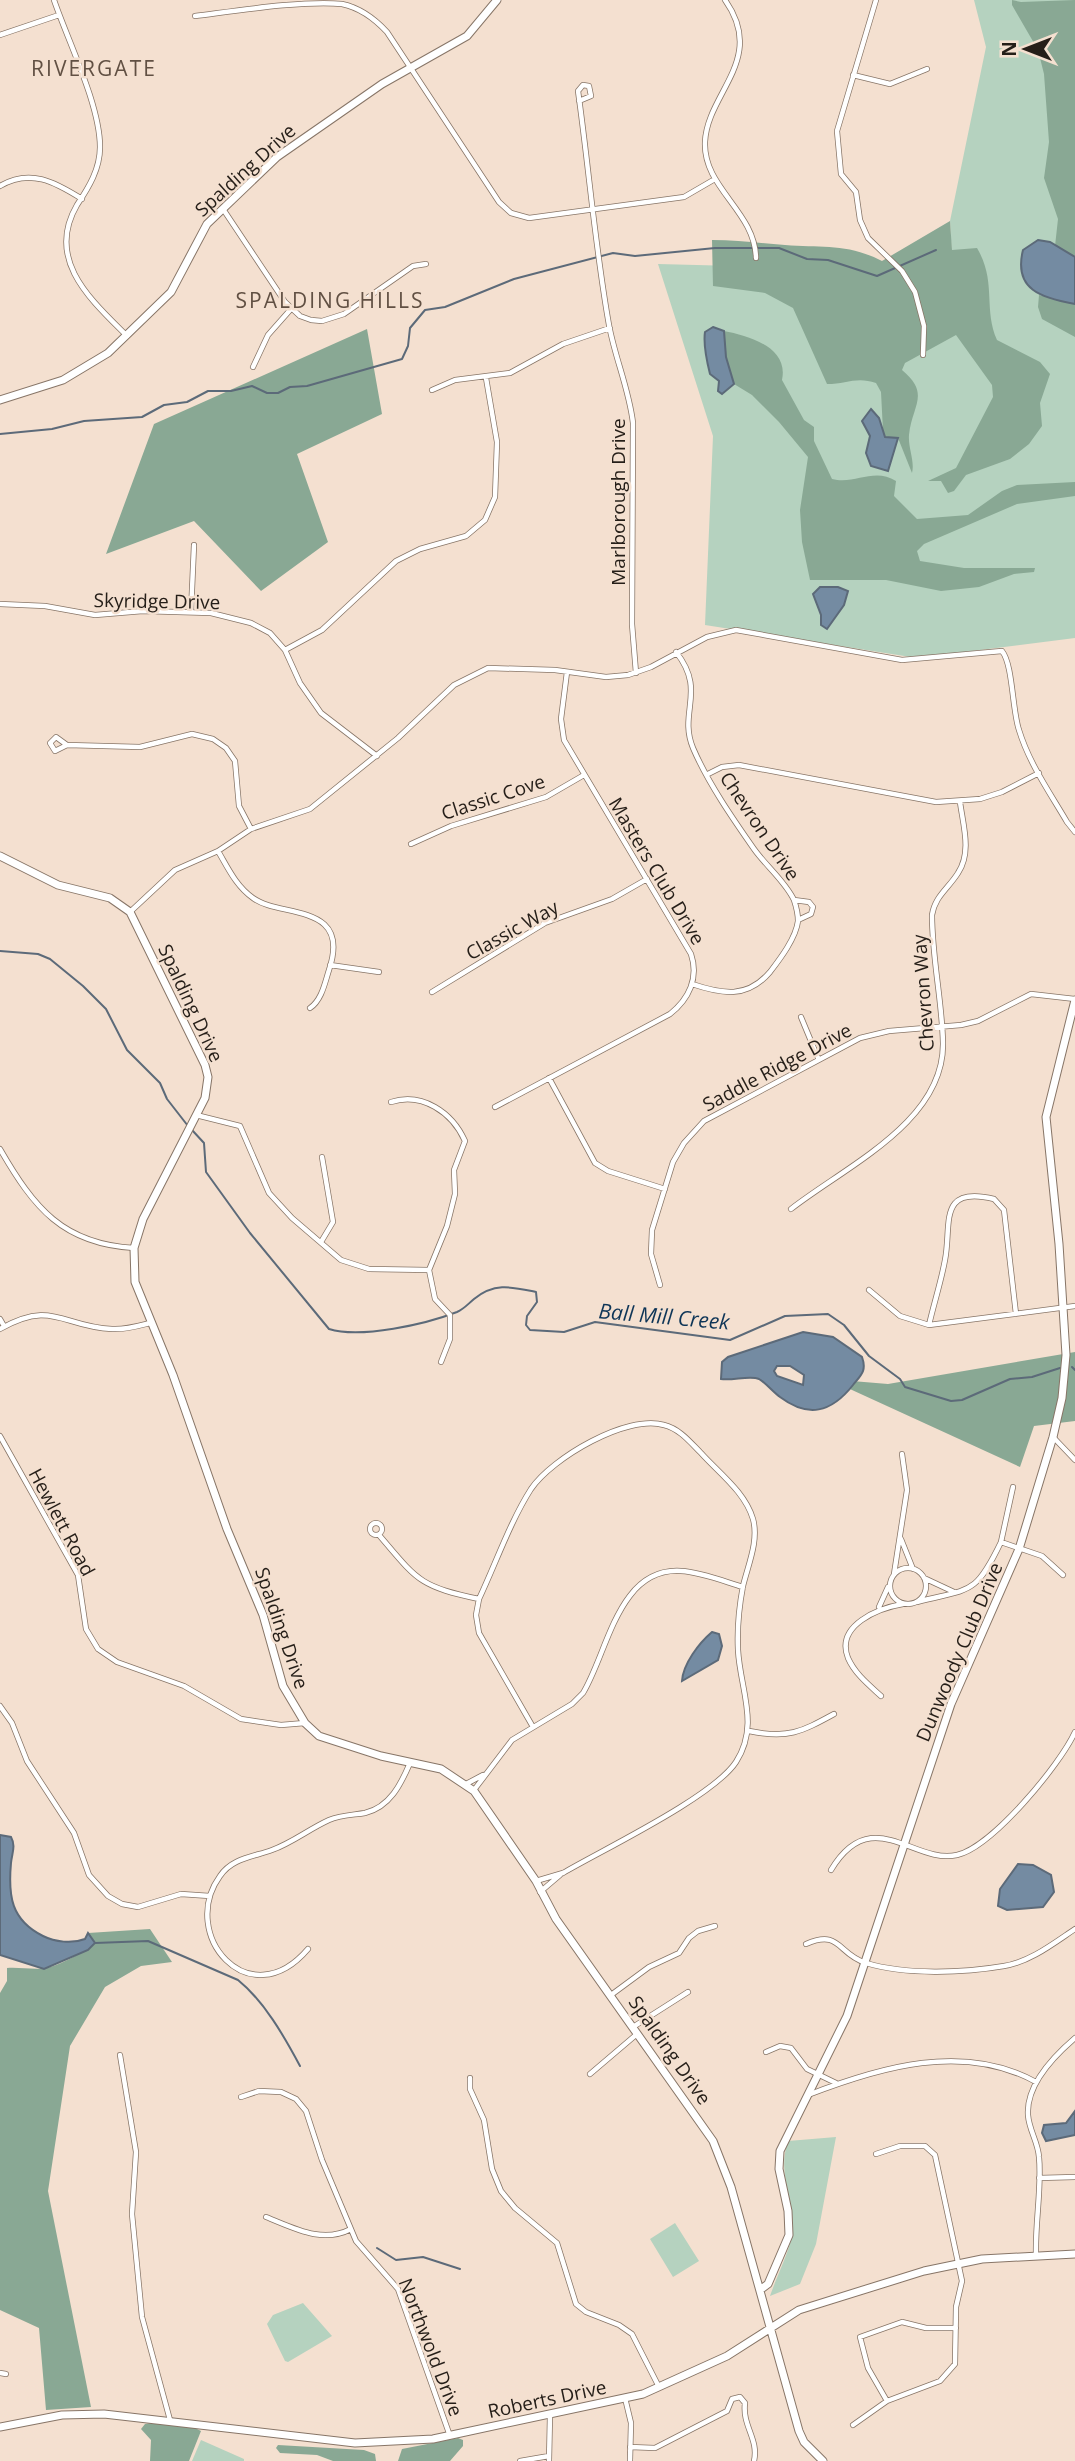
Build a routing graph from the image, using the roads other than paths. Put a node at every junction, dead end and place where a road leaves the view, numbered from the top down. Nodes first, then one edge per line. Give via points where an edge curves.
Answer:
1 (54, 0) edge
2 (497, 0) edge
3 (725, 0) edge
4 (876, 0) edge
5 (59, 15) junction
6 (195, 16) dead end
7 (0, 35) edge
8 (410, 67) junction
9 (927, 69) dead end
10 (853, 75) junction
11 (579, 101) dead end
12 (715, 179) junction
13 (0, 186) edge
14 (82, 199) junction
15 (222, 209) junction
16 (593, 209) junction
17 (756, 257) dead end
18 (426, 264) dead end
19 (291, 309) junction
20 (610, 328) junction
21 (127, 336) junction
22 (923, 355) dead end
23 (253, 367) dead end
24 (486, 378) junction
25 (432, 390) dead end
26 (0, 400) edge
27 (194, 545) dead end
28 (0, 604) edge
29 (191, 612) junction
30 (285, 650) junction
31 (676, 652) junction
32 (567, 672) junction
33 (636, 673) junction
34 (67, 745) dead end
35 (377, 755) junction
36 (1039, 773) junction
37 (708, 774) junction
38 (584, 775) junction
39 (960, 802) junction
40 (251, 829) junction
41 (1075, 832) edge
42 (411, 844) dead end
43 (218, 851) junction
44 (0, 856) edge
45 (647, 879) junction
46 (794, 900) junction
47 (130, 912) junction
48 (798, 920) junction
49 (330, 965) junction
50 (379, 972) dead end
51 (692, 984) junction
52 (432, 992) dead end
53 (1075, 999) edge
54 (310, 1008) dead end
55 (801, 1017) dead end
56 (942, 1027) junction
57 (818, 1058) junction
58 (549, 1078) junction
59 (391, 1102) dead end
60 (495, 1107) dead end
61 (196, 1115) junction
62 (0, 1149) edge
63 (322, 1157) dead end
64 (665, 1189) junction
65 (791, 1209) dead end
66 (321, 1242) junction
67 (134, 1248) junction
68 (429, 1270) junction
69 (660, 1284) dead end
70 (869, 1290) dead end
71 (1075, 1306) edge
72 (1064, 1308) junction
73 (1016, 1314) junction
74 (0, 1318) edge
75 (150, 1323) junction
76 (929, 1325) junction
77 (2, 1328) edge
78 (441, 1362) dead end
79 (0, 1436) edge
80 (1053, 1437) junction
81 (902, 1454) dead end
82 (1075, 1460) edge
83 (1013, 1487) dead end
84 (379, 1535) dead end
85 (901, 1538) junction
86 (1000, 1542) junction
87 (1019, 1549) junction
88 (913, 1569) junction
89 (894, 1574) junction
90 (1063, 1574) dead end
91 (924, 1577) junction
92 (889, 1585) junction
93 (743, 1587) junction
94 (955, 1592) junction
95 (479, 1599) junction
96 (917, 1602) junction
97 (903, 1604) junction
98 (879, 1608) junction
99 (881, 1696) dead end
100 (0, 1706) edge
101 (834, 1714) dead end
102 (305, 1723) junction
103 (533, 1727) junction
104 (749, 1731) junction
105 (1075, 1732) edge
106 (411, 1762) junction
107 (484, 1774) junction
108 (466, 1784) junction
109 (474, 1791) junction
110 (905, 1843) junction
111 (831, 1870) dead end
112 (563, 1872) junction
113 (536, 1881) junction
114 (540, 1892) junction
115 (210, 1896) junction
116 (715, 1926) dead end
117 (1075, 1929) edge
118 (806, 1944) dead end
119 (308, 1949) dead end
120 (864, 1962) junction
121 (688, 1992) dead end
122 (611, 1995) junction
123 (636, 2030) junction
124 (1075, 2038) edge
125 (766, 2052) dead end
126 (120, 2055) dead end
127 (590, 2074) dead end
128 (819, 2074) junction
129 (470, 2078) dead end
130 (1036, 2082) junction
131 (837, 2084) junction
132 (807, 2095) junction
133 (241, 2097) dead end
134 (876, 2154) dead end
135 (1075, 2177) edge
136 (1039, 2178) junction
137 (266, 2217) dead end
138 (351, 2229) junction
139 (1075, 2254) edge
140 (1036, 2256) junction
141 (958, 2261) junction
142 (760, 2290) junction
143 (771, 2326) junction
144 (956, 2328) junction
145 (660, 2387) junction
146 (625, 2398) junction
147 (887, 2401) junction
148 (727, 2411) junction
149 (550, 2415) junction
150 (743, 2417) junction
151 (170, 2420) junction
152 (853, 2424) dead end
153 (0, 2427) edge
154 (450, 2436) junction
155 (631, 2447) junction
156 (549, 2458) edge
157 (520, 2461) edge
158 (630, 2461) edge
159 (754, 2461) edge
160 (823, 2461) edge

1 - 5 street
2 - 8 street, Spalding Drive via 467,36
3 - 12 street via 736,24 737,61 706,134 706,156
4 - 10 street
5 - 7 street
5 - 14 street via 100,133 97,168
6 - 8 street via 318,2 343,4 380,24
8 - 15 street, Spalding Drive via 292,145
8 - 16 street via 507,211 529,218
9 - 10 street via 890,84
10 - 22 street via 837,131 841,174 856,192 868,238 902,271 915,292 924,326
11 - 16 street, Marlborough Drive
12 - 16 street via 684,197
12 - 17 street via 748,224
13 - 14 street via 38,177
14 - 21 street via 68,232 70,268 85,293
15 - 19 street
15 - 21 street, Spalding Drive via 200,234 172,292
16 - 20 street, Marlborough Drive
18 - 19 street via 413,267 334,319 311,320
19 - 23 street via 268,335
20 - 24 street via 563,344 510,373
20 - 33 street, Marlborough Drive via 633,423
21 - 26 street, Spalding Drive via 74,374
24 - 25 street via 454,380
24 - 30 street via 496,442 495,497 485,520 466,536 396,561 323,630
27 - 29 street
28 - 29 street, Skyridge Drive via 95,615
29 - 30 street, Skyridge Drive via 251,623 270,633
30 - 35 street, Skyridge Drive via 321,713
31 - 33 street
31 - 36 street via 736,630 902,660 995,650 1005,654 1016,721
31 - 37 street, Chevron Drive via 692,686 690,739
32 - 33 street via 606,677
32 - 35 street via 503,667 473,673
32 - 38 street, Masters Club Drive via 562,732
34 - 40 street via 140,747 192,734 213,739 235,761 239,806
35 - 40 street via 310,809
36 - 39 street via 1002,792
36 - 41 street
37 - 39 street via 739,765 916,800
37 - 46 street, Chevron Drive via 755,850
38 - 42 street, Classic Cove via 546,797 451,826
38 - 45 street, Masters Club Drive
39 - 56 street, Chevron Way via 965,858 937,897 932,915
40 - 43 street
43 - 47 street via 166,876
43 - 49 street via 236,883 254,900 304,912 320,922 331,941
44 - 47 street via 58,885 110,898
45 - 51 street, Masters Club Drive via 691,954
45 - 52 street, Classic Way via 612,899 545,923
46 - 48 street, Chevron Drive
46 - 48 street via 813,907 811,914
47 - 61 street, Spalding Drive via 205,1065 207,1090
48 - 51 street via 771,970 752,987 726,994
49 - 50 street
49 - 54 street via 319,1000
51 - 58 street via 684,1001 670,1013
53 - 56 street, Saddle Ridge Drive via 1031,994 978,1021
53 - 72 street, Dunwoody Club Drive via 1046,1120
55 - 57 street
56 - 57 street, Saddle Ridge Drive via 872,1034
56 - 65 street, Chevron Way via 940,1071 916,1115
57 - 64 street, Saddle Ridge Drive via 698,1125 678,1152
58 - 60 street
58 - 64 street via 595,1163
59 - 68 street via 410,1097 425,1101 447,1116 465,1141 454,1170 455,1194 447,1226
61 - 66 street via 240,1126 269,1193
61 - 67 street, Spalding Drive via 142,1219
62 - 67 street via 28,1193 57,1223 91,1242
63 - 66 street via 334,1222
64 - 69 street, Saddle Ridge Drive via 650,1240
66 - 68 street via 341,1260 358,1267
67 - 75 street, Spalding Drive via 135,1282
68 - 78 street via 435,1299 450,1314 450,1339
70 - 76 street via 900,1316
71 - 72 street
72 - 73 street
72 - 80 street, Dunwoody Club Drive via 1066,1377
73 - 76 street
73 - 76 street via 1004,1210 994,1199 969,1196 956,1202 948,1214 945,1258
74 - 77 street
75 - 77 street via 110,1329 44,1314
75 - 102 street, Spalding Drive via 173,1375 226,1529 257,1599 283,1686
79 - 102 street, Hewlett Road via 78,1576 86,1629 98,1649 117,1662 184,1686 241,1719
80 - 82 street
80 - 87 street, Dunwoody Club Drive
81 - 85 street via 907,1490
83 - 86 street
84 - 95 street via 423,1583
85 - 88 street
85 - 89 street
86 - 87 street
86 - 94 street via 986,1573 971,1589
87 - 90 street via 1042,1556
87 - 110 street, Dunwoody Club Drive via 951,1704
88 - 89 street via 903,1568
88 - 91 street
89 - 92 street
91 - 94 street
91 - 96 street via 925,1591
92 - 97 street via 894,1599
92 - 98 street
93 - 95 street via 755,1534 746,1504 684,1436 664,1425 642,1422 590,1444 541,1476
93 - 103 street via 680,1571 645,1581 625,1603 583,1693
93 - 104 street via 738,1651
94 - 96 street
95 - 103 street via 479,1633
96 - 97 street
97 - 98 street
98 - 99 street via 856,1625 846,1645 848,1658 861,1677
100 - 115 street via 27,1762 74,1833 89,1875 108,1896 138,1907 181,1894
101 - 104 street via 790,1735
102 - 106 street, Spalding Drive via 328,1740
103 - 107 street via 513,1740
104 - 112 street via 737,1760 716,1784
105 - 110 street via 1050,1772 1014,1812 969,1849 941,1855
106 - 108 street, Spalding Drive via 441,1769
106 - 115 street via 398,1790 382,1805 331,1819 288,1844 235,1862 220,1875
107 - 108 street
107 - 109 street
108 - 109 street, Spalding Drive
109 - 113 street, Spalding Drive
110 - 111 street via 881,1838 859,1844 845,1852
110 - 120 street, Dunwoody Club Drive
112 - 113 street
112 - 114 street
113 - 114 street, Spalding Drive
114 - 122 street, Spalding Drive
115 - 119 street via 210,1937 243,1971 260,1977 276,1975 292,1967
116 - 122 street via 698,1931 679,1952
117 - 120 street via 1005,1966 934,1972
118 - 120 street via 822,1937 834,1940
120 - 128 street, Dunwoody Club Drive via 840,2033
121 - 123 street
122 - 123 street, Spalding Drive
123 - 127 street
123 - 142 street, Spalding Drive via 704,2126 720,2157
124 - 130 street
125 - 128 street via 779,2046 791,2048 807,2069
126 - 151 street via 136,2152 131,2214 142,2318
128 - 131 street
128 - 132 street, Dunwoody Club Drive
129 - 145 street via 501,2191 556,2243 576,2304 632,2334
130 - 131 street via 1002,2066 911,2063
130 - 136 street via 1028,2115 1038,2144
131 - 132 street
132 - 142 street, Dunwoody Club Drive via 779,2157 789,2235 768,2284
133 - 138 street, Northwold Drive via 274,2090 302,2105
134 - 141 street via 908,2145 933,2150
135 - 136 street
136 - 140 street
137 - 138 street via 320,2236
138 - 154 street, Northwold Drive via 362,2249 398,2289
139 - 140 street, Roberts Drive
140 - 141 street, Roberts Drive
141 - 143 street, Roberts Drive via 808,2307
141 - 144 street via 962,2281 956,2298
142 - 143 street, Spalding Drive
143 - 145 street, Roberts Drive via 727,2356
143 - 160 street, Spalding Drive via 799,2431
144 - 147 street via 952,2370 934,2383
144 - 147 street via 902,2322 860,2337 868,2368
145 - 146 street, Roberts Drive
146 - 149 street, Roberts Drive
146 - 155 street
147 - 152 street
148 - 150 street
148 - 150 street via 732,2399 740,2397 745,2403
148 - 155 street via 655,2448
149 - 154 street, Roberts Drive
149 - 156 street
150 - 159 street via 755,2445
151 - 153 street, Roberts Drive via 72,2414
151 - 154 street, Roberts Drive via 355,2443
155 - 158 street
156 - 157 street

